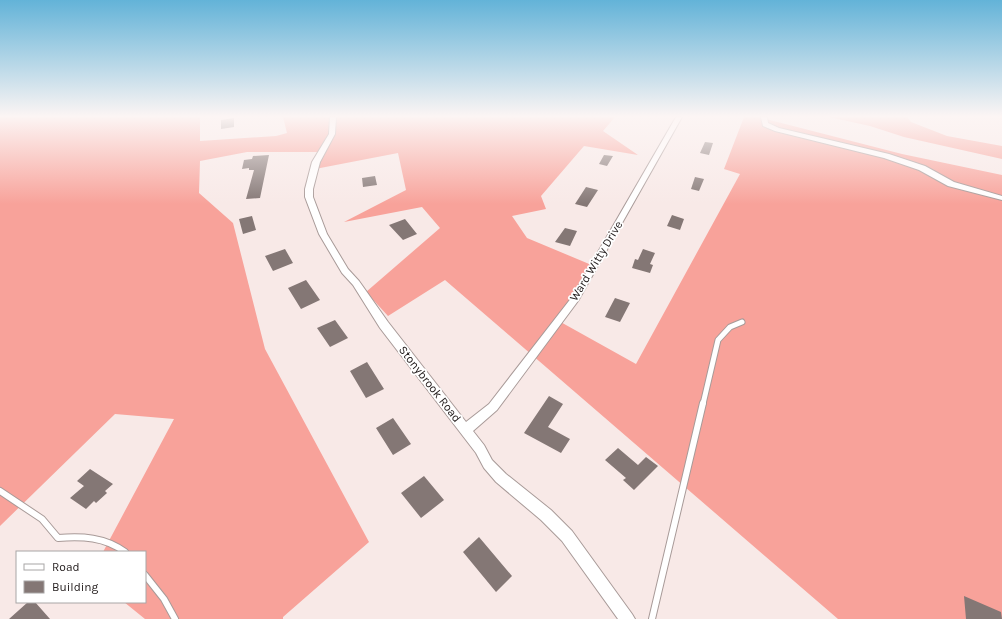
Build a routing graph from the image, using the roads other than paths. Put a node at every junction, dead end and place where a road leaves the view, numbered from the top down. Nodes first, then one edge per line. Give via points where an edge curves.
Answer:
1 (325, 146) edge
2 (663, 146) edge
3 (844, 146) edge
4 (1002, 198) edge
5 (742, 322) dead end
6 (466, 430) junction
7 (0, 491) edge
8 (124, 551) edge
9 (146, 576) edge
10 (176, 619) edge
11 (627, 619) edge
12 (652, 619) edge

1 - 6 street, Stonybrook Road via 316,162 309,189 309,197 323,234 345,270 406,355
2 - 6 street, Ward Witty Drive via 582,288 493,407
3 - 4 street via 886,156 922,168 951,184
5 - 12 lane via 730,327 718,340
6 - 11 street, Stonybrook Road via 488,464 501,478 567,536
7 - 8 lane via 42,519 58,538 105,540
9 - 10 lane

